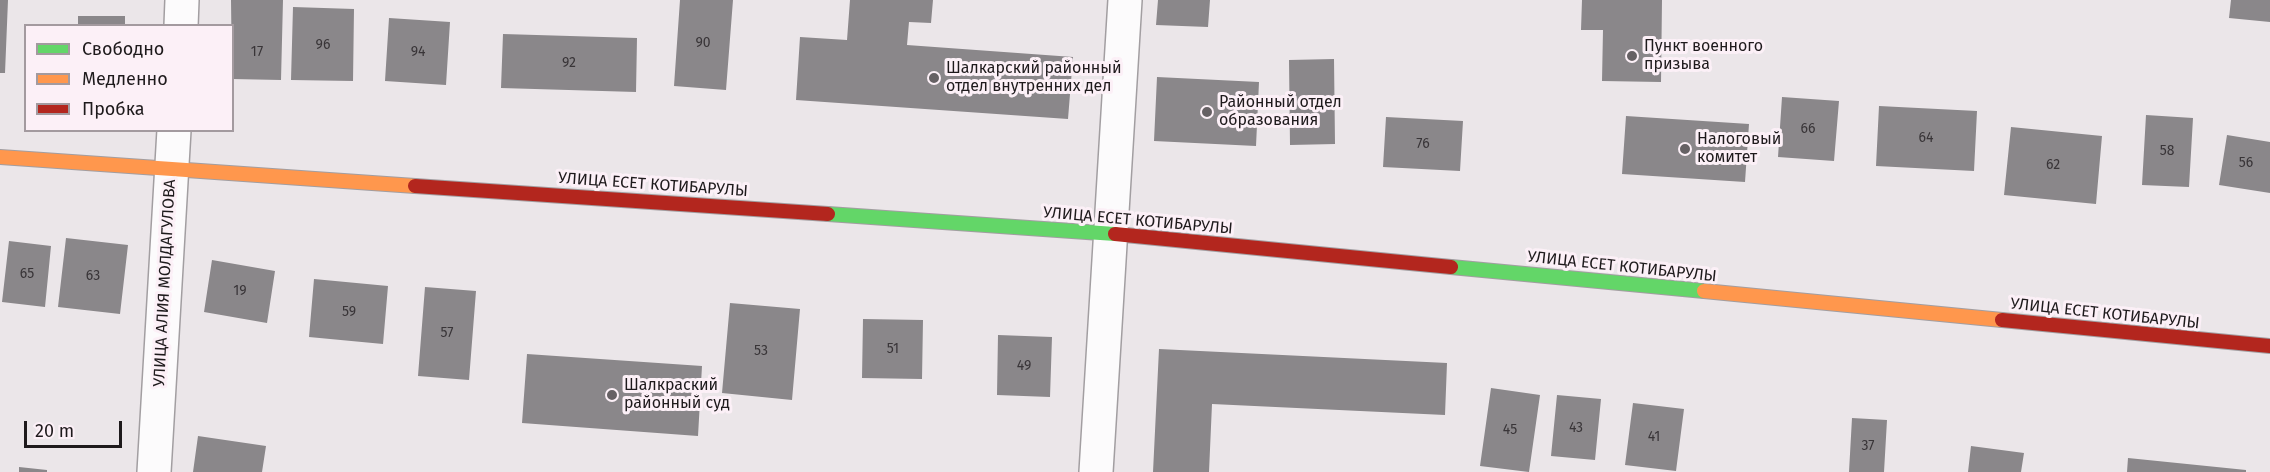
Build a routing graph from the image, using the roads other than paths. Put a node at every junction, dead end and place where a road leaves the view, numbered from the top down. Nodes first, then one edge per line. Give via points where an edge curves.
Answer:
1 (182, 0) edge
2 (1125, 0) edge
3 (181, 24) edge
4 (174, 132) edge
5 (0, 157) edge
6 (171, 168) junction
7 (1111, 234) junction
8 (2270, 346) edge
9 (154, 472) edge
10 (1096, 472) edge

1 - 3 street
2 - 7 street
4 - 6 street, УЛИЦА АЛИЯ МОЛДАГУЛОВА
5 - 6 main road, УЛИЦА ЕСЕТ КОТИБАРУЛЫ
6 - 7 main road, УЛИЦА ЕСЕТ КОТИБАРУЛЫ
6 - 9 street, УЛИЦА АЛИЯ МОЛДАГУЛОВА
7 - 8 main road, УЛИЦА ЕСЕТ КОТИБАРУЛЫ
7 - 10 street

